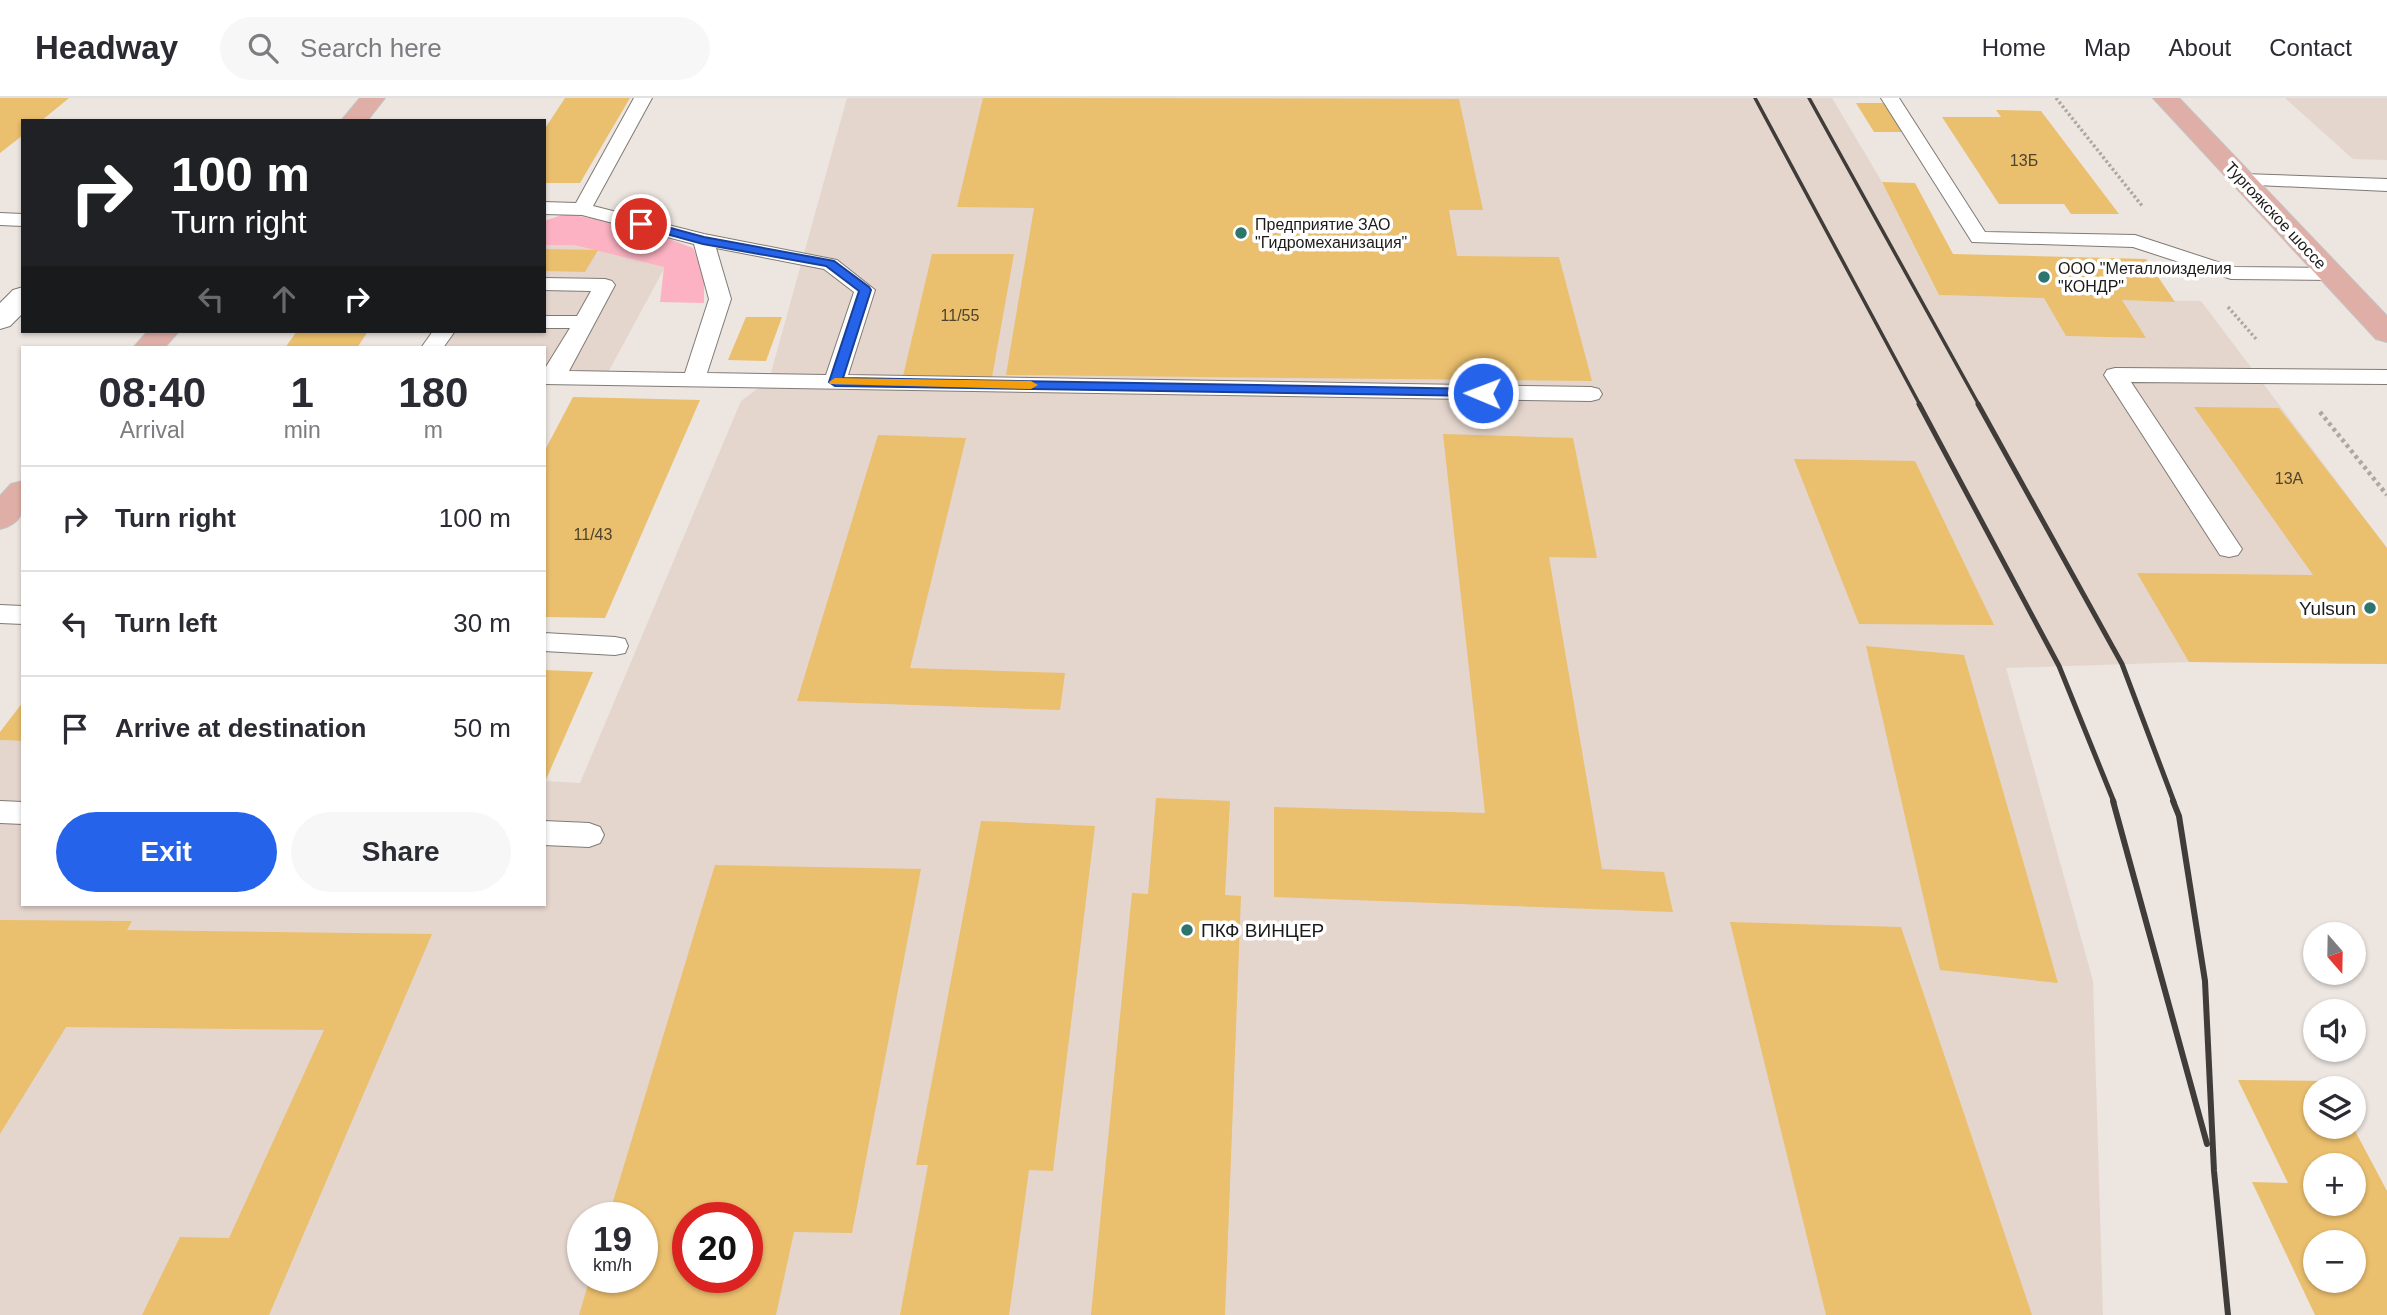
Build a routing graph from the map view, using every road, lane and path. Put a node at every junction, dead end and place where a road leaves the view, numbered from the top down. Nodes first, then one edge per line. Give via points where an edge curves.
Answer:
1 (373, 98) edge
2 (643, 98) edge
3 (1890, 98) edge
4 (2165, 98) edge
5 (355, 119) edge
6 (2243, 180) junction
7 (2387, 185) edge
8 (546, 208) edge
9 (582, 209) junction
10 (0, 219) edge
11 (21, 220) edge
12 (703, 240) junction
13 (2331, 274) junction
14 (546, 284) edge
15 (21, 298) edge
16 (0, 320) edge
17 (546, 322) edge
18 (584, 322) junction
19 (162, 333) edge
20 (2387, 333) edge
21 (150, 346) edge
22 (549, 377) edge
23 (2387, 377) edge
24 (694, 380) junction
25 (835, 382) junction
26 (1591, 394) dead end
27 (21, 494) edge
28 (0, 517) edge
29 (2229, 549) dead end
30 (0, 614) edge
31 (21, 615) edge
32 (546, 642) edge
33 (615, 646) dead end
34 (0, 812) edge
35 (21, 813) edge
36 (546, 834) edge
37 (589, 835) dead end

1 - 5 main road
2 - 9 lane
3 - 13 lane via 1979,238 2135,241 2231,273
4 - 6 main road, Тургоякское шоссе
6 - 7 lane
6 - 13 main road, Тургоякское шоссе
8 - 9 lane
9 - 12 lane
10 - 11 lane
12 - 24 lane via 720,299
12 - 25 lane via 830,264 865,290
13 - 20 main road, Тургоякское шоссе
14 - 18 lane via 605,285
15 - 16 street
17 - 18 lane
18 - 22 lane
19 - 21 main road
22 - 24 lane
23 - 29 lane via 2115,374
24 - 25 lane
25 - 26 lane
27 - 28 main road
30 - 31 lane
32 - 33 lane
34 - 35 lane
36 - 37 lane

